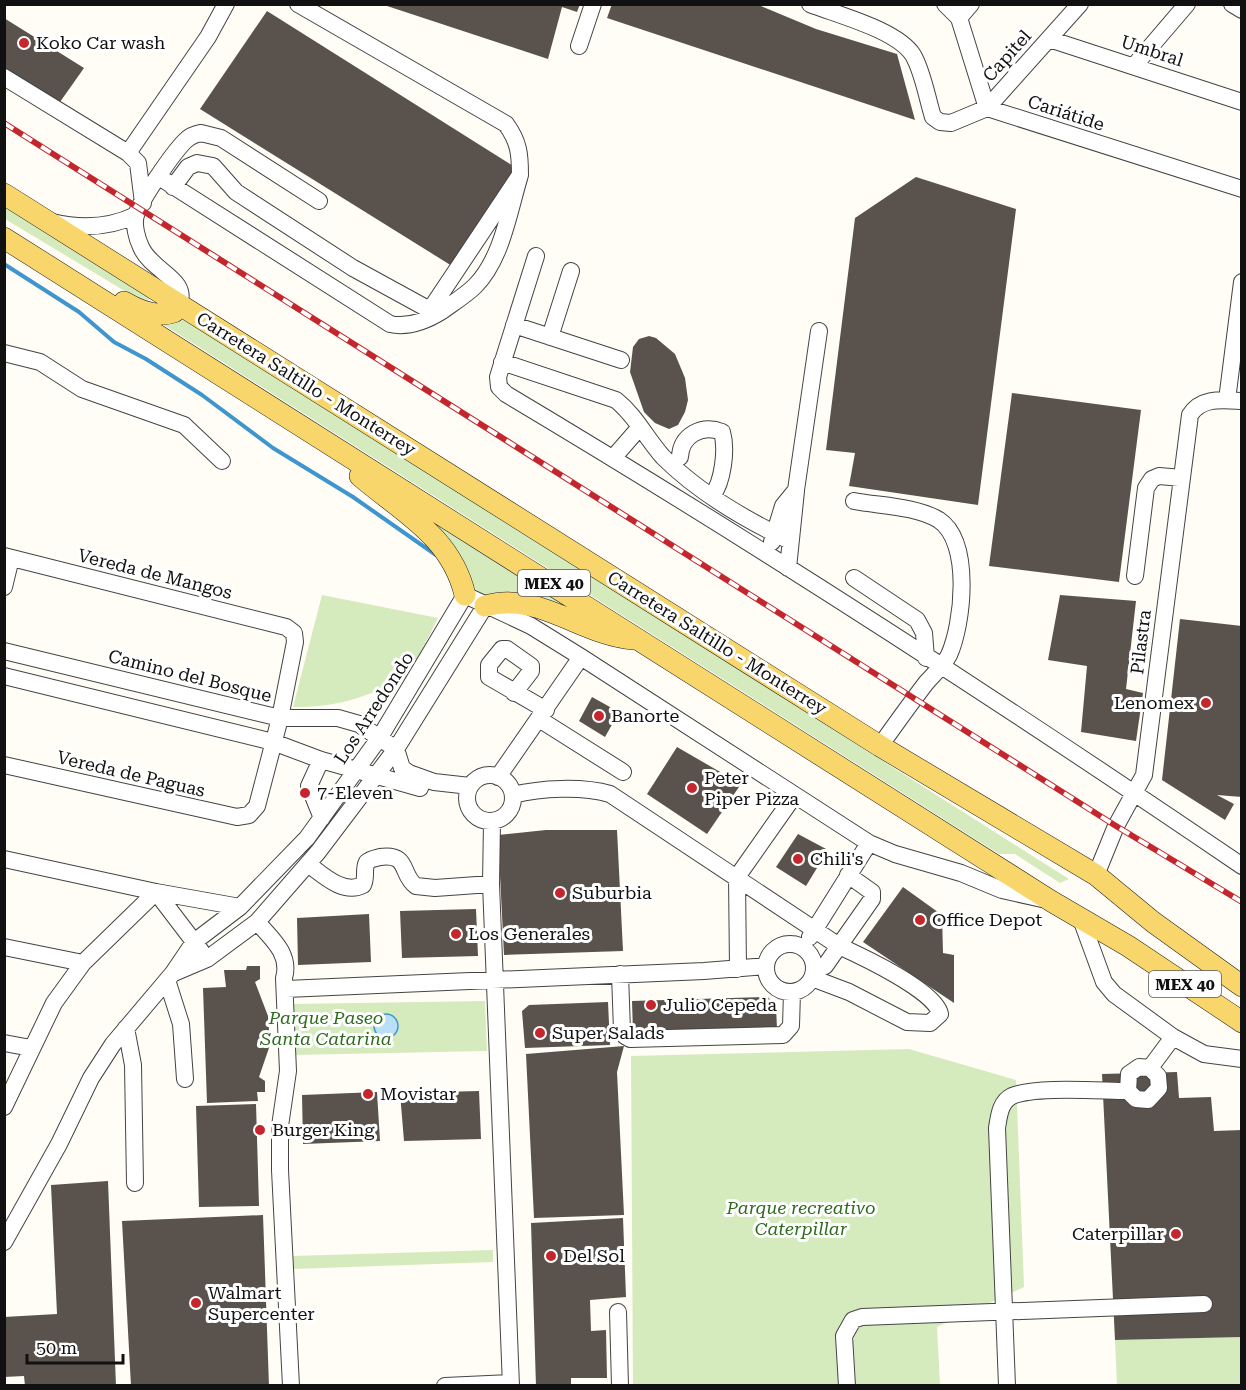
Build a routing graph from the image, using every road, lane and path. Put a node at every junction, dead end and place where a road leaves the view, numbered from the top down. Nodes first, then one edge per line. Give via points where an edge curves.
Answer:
1 (226, 4) edge
2 (298, 4) edge
3 (594, 4) edge
4 (810, 4) edge
5 (945, 4) edge
6 (971, 4) edge
7 (1080, 4) edge
8 (1186, 4) edge
9 (1232, 4) edge
10 (1242, 10) edge
11 (959, 18) junction
12 (1049, 39) junction
13 (579, 46) dead end
14 (1134, 66) junction
15 (4, 77) edge
16 (1242, 102) edge
17 (987, 108) junction
18 (128, 153) junction
19 (520, 176) junction
20 (166, 182) junction
21 (1242, 189) edge
22 (4, 194) edge
23 (319, 201) dead end
24 (140, 209) junction
25 (48, 221) junction
26 (4, 232) edge
27 (4, 238) edge
28 (536, 256) dead end
29 (571, 271) dead end
30 (1242, 282) edge
31 (179, 304) junction
32 (434, 312) junction
33 (514, 325) junction
34 (819, 331) dead end
35 (550, 337) junction
36 (4, 353) edge
37 (621, 360) dead end
38 (502, 362) junction
39 (1234, 400) edge
40 (640, 427) junction
41 (340, 453) junction
42 (671, 457) junction
43 (613, 458) junction
44 (222, 461) dead end
45 (1182, 478) junction
46 (715, 492) junction
47 (854, 501) dead end
48 (783, 533) junction
49 (768, 554) junction
50 (8, 557) edge
51 (788, 568) junction
52 (1135, 576) dead end
53 (854, 578) dead end
54 (4, 587) edge
55 (465, 595) junction
56 (485, 606) junction
57 (641, 639) junction
58 (4, 651) edge
59 (581, 657) junction
60 (933, 663) junction
61 (4, 676) edge
62 (514, 693) dead end
63 (542, 715) junction
64 (280, 718) junction
65 (380, 737) junction
66 (273, 742) junction
67 (880, 746) junction
68 (396, 749) junction
69 (321, 760) junction
70 (4, 765) edge
71 (358, 769) junction
72 (623, 772) dead end
73 (376, 777) junction
74 (498, 777) junction
75 (469, 791) junction
76 (1136, 794) junction
77 (513, 795) junction
78 (794, 796) junction
79 (322, 818) junction
80 (492, 821) junction
81 (869, 843) junction
82 (4, 859) edge
83 (308, 864) junction
84 (1242, 866) edge
85 (848, 875) junction
86 (1096, 875) junction
87 (737, 877) junction
88 (491, 884) junction
89 (156, 892) junction
90 (1051, 901) junction
91 (1127, 901) junction
92 (240, 907) junction
93 (1081, 919) junction
94 (253, 925) junction
95 (815, 929) junction
96 (194, 942) junction
97 (839, 946) junction
98 (4, 947) edge
99 (804, 948) junction
100 (207, 960) junction
101 (83, 963) junction
102 (766, 966) junction
103 (738, 969) junction
104 (1242, 969) edge
105 (620, 974) junction
106 (813, 974) junction
107 (170, 976) junction
108 (496, 980) junction
109 (285, 984) junction
110 (1242, 986) edge
111 (792, 992) junction
112 (1242, 1022) edge
113 (126, 1028) junction
114 (1173, 1037) junction
115 (4, 1043) edge
116 (31, 1048) junction
117 (1242, 1059) edge
118 (1150, 1068) junction
119 (185, 1079) dead end
120 (1128, 1091) junction
121 (4, 1107) edge
122 (135, 1183) dead end
123 (4, 1242) edge
124 (1204, 1304) dead end
125 (1004, 1311) junction
126 (618, 1312) dead end
127 (511, 1384) edge
128 (481, 1385) edge
129 (291, 1386) edge
130 (445, 1386) edge
131 (620, 1386) edge
132 (846, 1386) edge
133 (1007, 1386) edge

1 - 18 street via 208,37
2 - 19 street via 506,124 517,138
3 - 13 street
4 - 17 street via 904,45 914,56 933,117 940,122 951,123
5 - 11 street
6 - 11 street
7 - 12 street, Capitel
8 - 14 street
9 - 10 street
11 - 17 street
12 - 14 street, Umbral
12 - 17 street, Capitel
14 - 16 street, Umbral
15 - 18 street
17 - 21 street, Cariátide
18 - 24 street via 138,163
19 - 32 street
19 - 32 street via 488,270 475,286
20 - 23 street via 184,141 194,134 212,134
20 - 24 street
20 - 32 street via 390,324 402,327
20 - 32 street via 197,162 213,166 236,192 353,268
22 - 25 main road, Carretera Saltillo - Monterrey / MEX 40
24 - 25 street via 122,222 95,226
24 - 31 street via 137,235 142,250 148,261 178,285
25 - 31 main road, Carretera Saltillo - Monterrey / MEX 40
26 - 31 main road via 133,308 160,315 174,312
27 - 41 main road, Carretera Saltillo - Monterrey / MEX 40
28 - 33 street
29 - 35 street
30 - 39 street
31 - 67 main road, Carretera Saltillo - Monterrey / MEX 40
33 - 35 street
33 - 38 street
34 - 48 street via 796,490 783,506
35 - 37 street
36 - 44 street via 40,362 82,389 184,425
38 - 40 street via 616,400 629,410
38 - 43 street via 499,387 506,394
39 - 45 street, Pilastra via 1196,406 1190,415
40 - 42 street
40 - 43 street
41 - 55 main road via 360,476 437,539 452,559
41 - 57 main road, Carretera Saltillo - Monterrey / MEX 40
42 - 46 street
42 - 46 street via 700,429 722,432
43 - 49 street
45 - 52 street via 1159,476 1146,488
45 - 76 street, Pilastra via 1144,775
46 - 48 street
47 - 60 street via 928,515 941,522 952,538 960,560 958,626 948,656
48 - 49 street
48 - 51 street
49 - 51 street
50 - 54 street
50 - 64 street, Vereda de Mangos via 286,627 294,633 295,642
51 - 60 street
53 - 60 street via 917,620
55 - 56 street
55 - 65 street, Los Arredondo
56 - 57 main road via 527,603 605,634
56 - 59 street via 531,626
56 - 68 street
57 - 90 main road, Carretera Saltillo - Monterrey / MEX 40
58 - 64 street, Camino del Bosque
59 - 63 street
59 - 78 street
60 - 67 street
60 - 76 street
61 - 66 street
62 - 63 street
63 - 72 street
63 - 74 street
64 - 65 street, Camino del Bosque via 338,718
64 - 66 street
65 - 68 street, Camino del Bosque
65 - 71 street, Los Arredondo
66 - 69 street
66 - 70 street, Vereda de Paguas via 257,806 249,815 237,817
67 - 86 main road, Carretera Saltillo - Monterrey / MEX 40
68 - 73 street
68 - 75 street via 402,768 409,773
69 - 71 street
69 - 79 street via 309,786
71 - 73 street
71 - 79 street, Los Arredondo
73 - 75 street via 403,781 433,792
73 - 83 street
74 - 75 street via 483,777
74 - 77 street
75 - 80 street via 467,803 474,814
76 - 84 street
76 - 86 street, Pilastra via 1116,826
77 - 80 street via 505,815
77 - 87 street via 573,790 610,794
78 - 81 street
78 - 87 street
79 - 92 street, Los Arredondo via 277,872
80 - 88 street
81 - 85 street
81 - 90 street via 1002,890
82 - 89 street
83 - 88 street via 333,882 353,888 363,885 369,860 384,857 404,864 407,877 416,886
83 - 94 street
85 - 95 street
85 - 97 street via 872,892 872,899
86 - 91 main road, Carretera Saltillo - Monterrey / MEX 40
87 - 95 street
87 - 103 street
88 - 108 street
89 - 92 street
89 - 96 street
89 - 101 street
90 - 93 main road, Carretera Saltillo - Monterrey / MEX 40
91 - 104 main road, MEX 40 via 1159,916
91 - 110 main road, Carretera Saltillo - Monterrey / MEX 40
92 - 96 street, Los Arredondo
93 - 112 main road, Carretera Saltillo - Monterrey / MEX 40
93 - 114 street via 1104,982 1121,1000
94 - 100 street
94 - 109 street via 268,946
95 - 97 street
95 - 99 street
96 - 100 street
96 - 107 street, Los Arredondo
97 - 106 street via 825,966
97 - 106 street via 933,1000 939,1007 937,1020 925,1024 907,1022
98 - 101 street
99 - 102 street via 791,944 777,948
99 - 106 street via 810,954
100 - 107 street
101 - 116 street via 54,1003
102 - 103 street
102 - 111 street via 771,982
103 - 105 street
105 - 108 street
105 - 111 street via 622,1031 630,1038 783,1035 791,1026
106 - 111 street via 801,990
107 - 113 street, Los Arredondo
107 - 119 street via 180,1017
108 - 109 street
108 - 127 street
109 - 129 street via 288,1071 280,1126 280,1170
113 - 122 street via 133,1065
113 - 123 street, Los Arredondo via 91,1078
114 - 117 street via 1204,1054
114 - 118 street
115 - 116 street
116 - 121 street
118 - 120 street via 1139,1067 1129,1074
118 - 120 street via 1160,1082 1153,1097 1142,1100
120 - 125 street via 1029,1092 1011,1096 1000,1108 997,1128
124 - 125 street
125 - 132 street via 853,1320 844,1336
125 - 133 street
126 - 131 street
127 - 128 street
128 - 130 street

